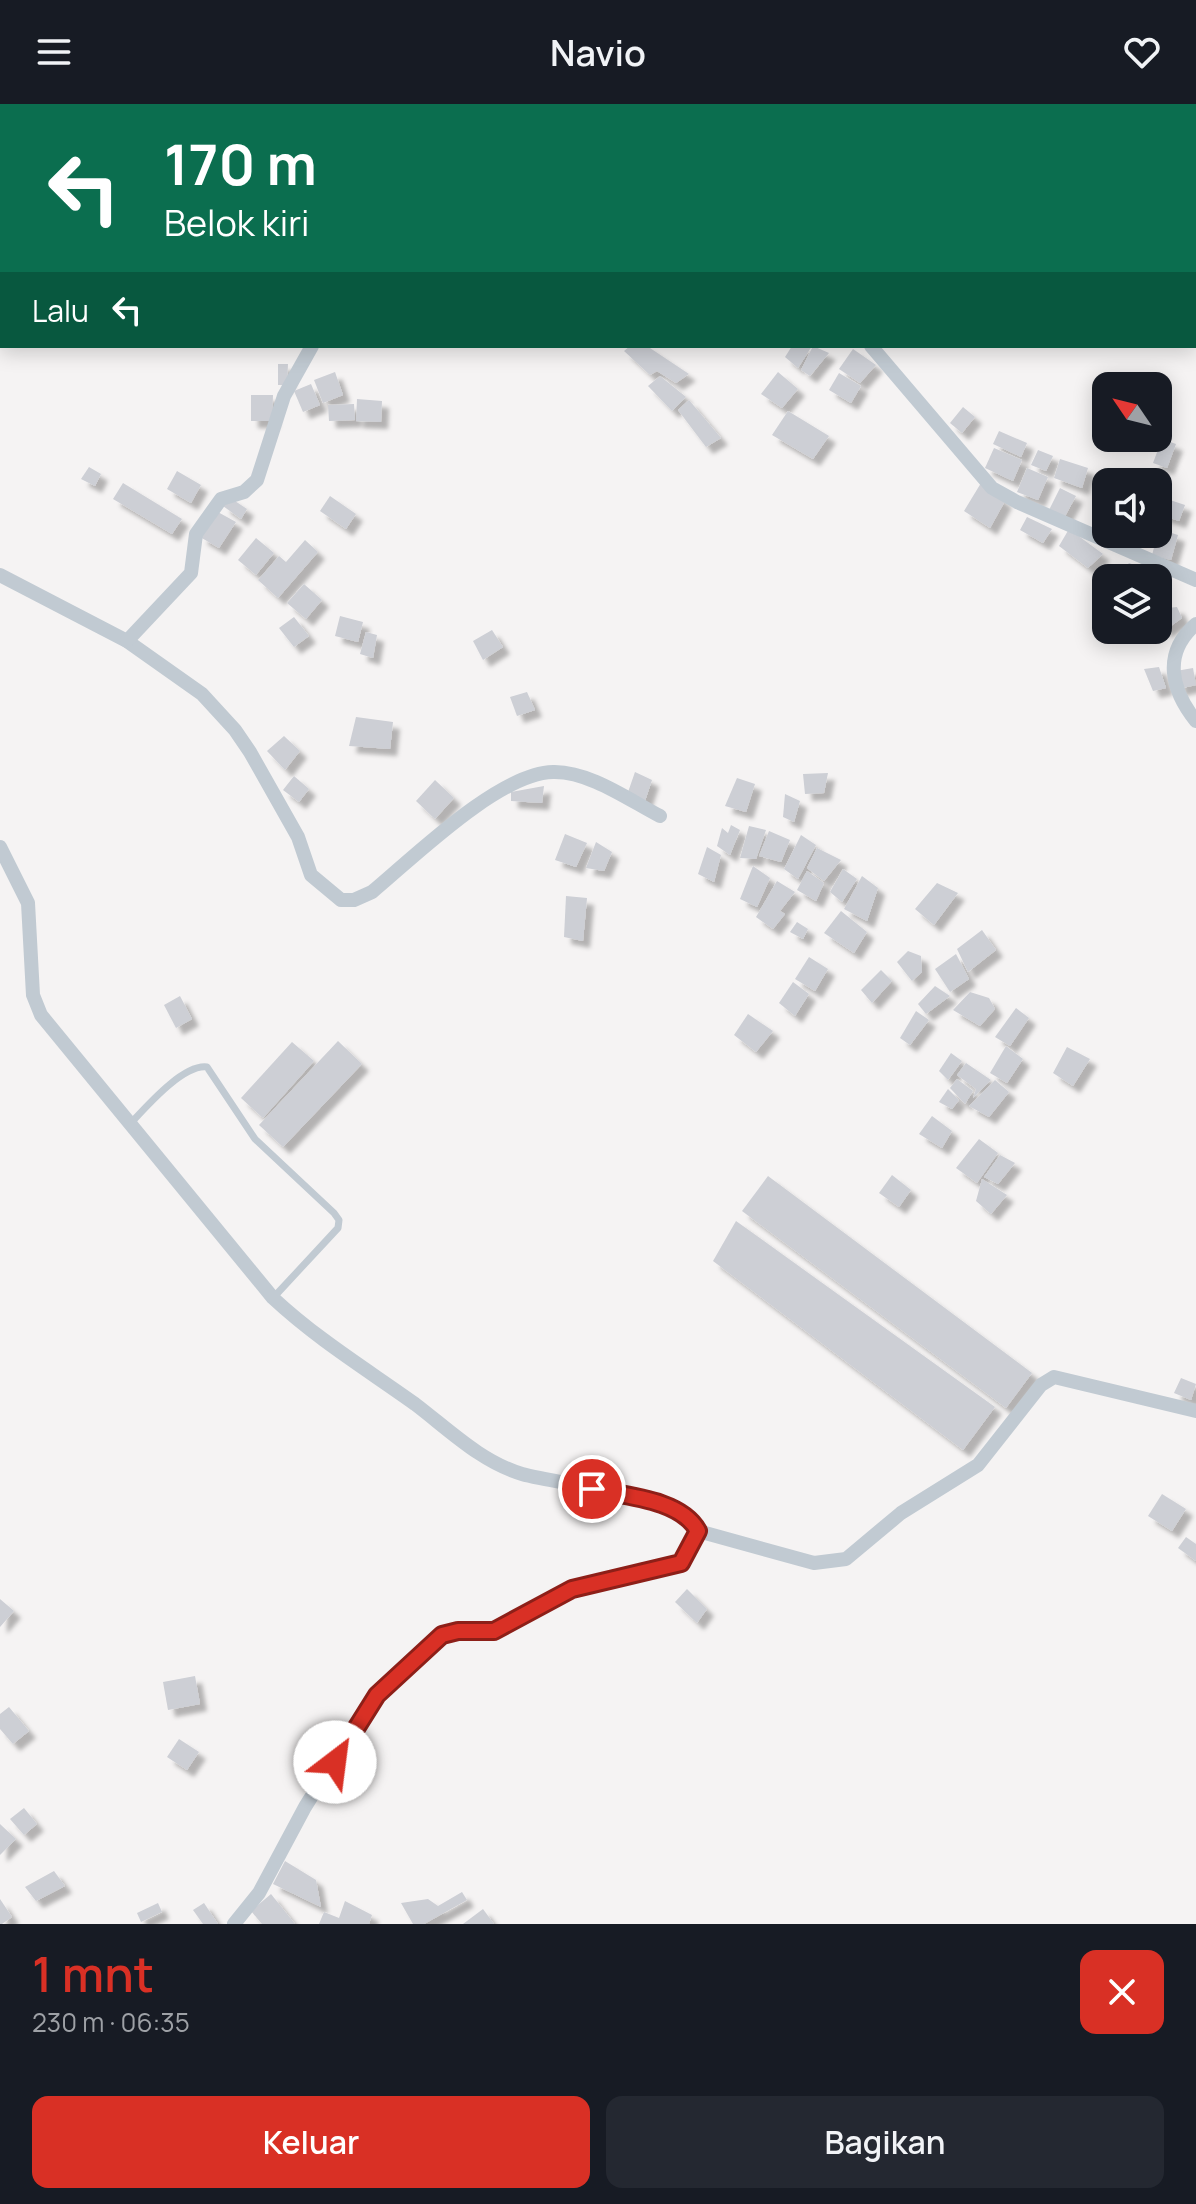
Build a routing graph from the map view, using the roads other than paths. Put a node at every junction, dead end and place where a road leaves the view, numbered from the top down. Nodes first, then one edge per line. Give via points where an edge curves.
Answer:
1 (311, 348) edge
2 (873, 348) edge
3 (0, 575) edge
4 (1196, 580) edge
5 (1196, 624) edge
6 (127, 641) junction
7 (1196, 721) edge
8 (660, 816) dead end
9 (0, 847) edge
10 (128, 1125) junction
11 (273, 1298) junction
12 (1196, 1411) edge
13 (698, 1531) junction
14 (234, 1924) edge

1 - 6 street via 284,396 257,480 244,492 221,499 196,534 191,573
2 - 4 street via 992,488
3 - 6 street
5 - 7 street via 1171,668
6 - 8 street via 194,688 235,730 298,837 311,875 341,900 372,892 464,815 540,774 554,772 593,782
9 - 10 street via 28,903 31,984 41,1015
10 - 11 street
10 - 11 lane via 181,1076 207,1067 255,1139 334,1213 338,1228
11 - 13 street via 310,1332 481,1454 518,1473 669,1507 692,1520
12 - 13 street via 1054,1377 1041,1385 978,1465 901,1513 846,1559 814,1563
13 - 14 street via 681,1563 572,1589 494,1631 449,1632 436,1640 362,1716 259,1893

